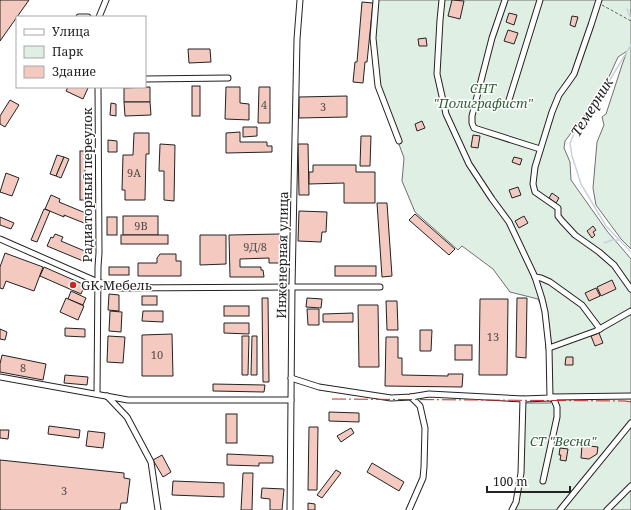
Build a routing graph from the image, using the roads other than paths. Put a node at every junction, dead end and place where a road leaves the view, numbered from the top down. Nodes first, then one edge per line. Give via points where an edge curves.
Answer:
1 (106, 0) edge
2 (300, 0) edge
3 (376, 0) edge
4 (442, 0) edge
5 (505, 0) edge
6 (540, 0) edge
7 (599, 1) edge
8 (99, 16) edge
9 (228, 78) dead end
10 (146, 79) edge
11 (98, 88) edge
12 (509, 100) dead end
13 (399, 141) dead end
14 (540, 150) junction
15 (0, 239) edge
16 (534, 277) junction
17 (98, 282) junction
18 (292, 287) junction
19 (380, 287) dead end
20 (631, 289) edge
21 (631, 311) edge
22 (600, 329) junction
23 (549, 348) junction
24 (0, 377) edge
25 (291, 378) junction
26 (97, 394) junction
27 (107, 396) junction
28 (631, 396) edge
29 (411, 397) junction
30 (551, 397) junction
31 (523, 399) junction
32 (291, 400) junction
33 (631, 423) edge
34 (543, 481) dead end
35 (631, 486) edge
36 (158, 510) edge
37 (290, 510) edge
38 (408, 510) edge
39 (512, 510) edge
40 (560, 510) edge
41 (607, 510) edge

1 - 8 street
2 - 18 street, Инженерная улица
3 - 13 street via 373,38 378,86
4 - 16 street via 437,74 446,114 469,164 509,222
5 - 14 street via 492,38 472,123 474,128
6 - 12 street
7 - 14 street via 574,74 559,95
9 - 10 street
11 - 17 street, Радиаторный переулок
14 - 20 street via 535,167 535,192 558,208 558,216 562,221 575,235 614,265
15 - 17 street, Радиаторный переулок
16 - 22 street via 550,282 582,305
16 - 23 street via 545,312
17 - 18 street, Радиаторный переулок via 119,288
17 - 26 street, Радиаторный переулок
18 - 19 street, Радиаторный переулок
18 - 25 street, Инженерная улица
21 - 22 street
22 - 23 street
23 - 30 street
24 - 26 street
25 - 29 street via 320,387 391,398
25 - 32 street, Инженерная улица
26 - 27 street
27 - 32 street via 128,400
27 - 36 street via 126,417 152,462
28 - 30 street
29 - 31 street via 429,394
29 - 38 street via 420,406 425,428 424,467
30 - 31 street
30 - 34 street via 557,406 557,417
31 - 39 street via 521,472 516,502
32 - 37 street, Инженерная улица
33 - 40 street
35 - 41 street

